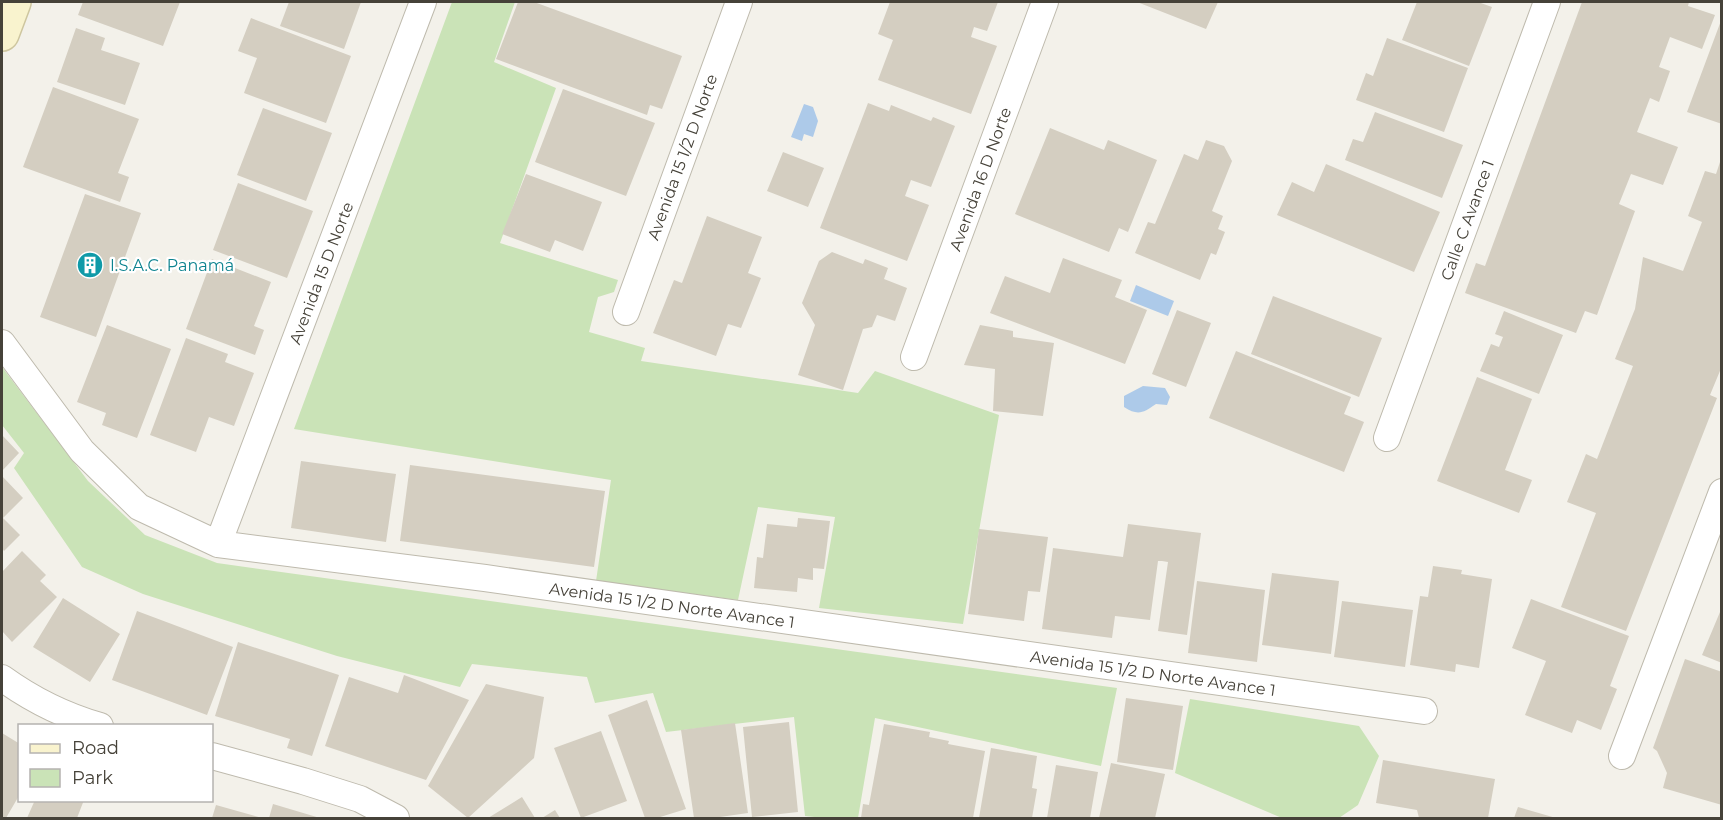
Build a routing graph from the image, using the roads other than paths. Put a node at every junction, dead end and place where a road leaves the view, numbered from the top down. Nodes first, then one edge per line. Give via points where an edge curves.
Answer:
1 (14, 2) edge
2 (423, 2) edge
3 (739, 2) edge
4 (1045, 2) edge
5 (1547, 2) edge
6 (2, 34) edge
7 (626, 312) dead end
8 (2, 343) edge
9 (914, 357) dead end
10 (1387, 438) dead end
11 (1722, 492) edge
12 (218, 544) junction
13 (2, 678) edge
14 (1424, 711) dead end
15 (92, 724) edge
16 (213, 756) edge
17 (1623, 756) dead end
18 (396, 819) edge

1 - 6 street
2 - 12 street, Avenida 15 D Norte
3 - 7 street, Avenida 15 1/2 D Norte
4 - 9 street, Avenida 16 D Norte
5 - 10 street, Calle C Avance 1
8 - 12 street, Avenida 15 1/2 D Norte Avance 1 via 82,451 139,507
11 - 17 street
12 - 14 street, Avenida 15 1/2 D Norte Avance 1
13 - 15 street via 77,720
16 - 18 street via 360,799

